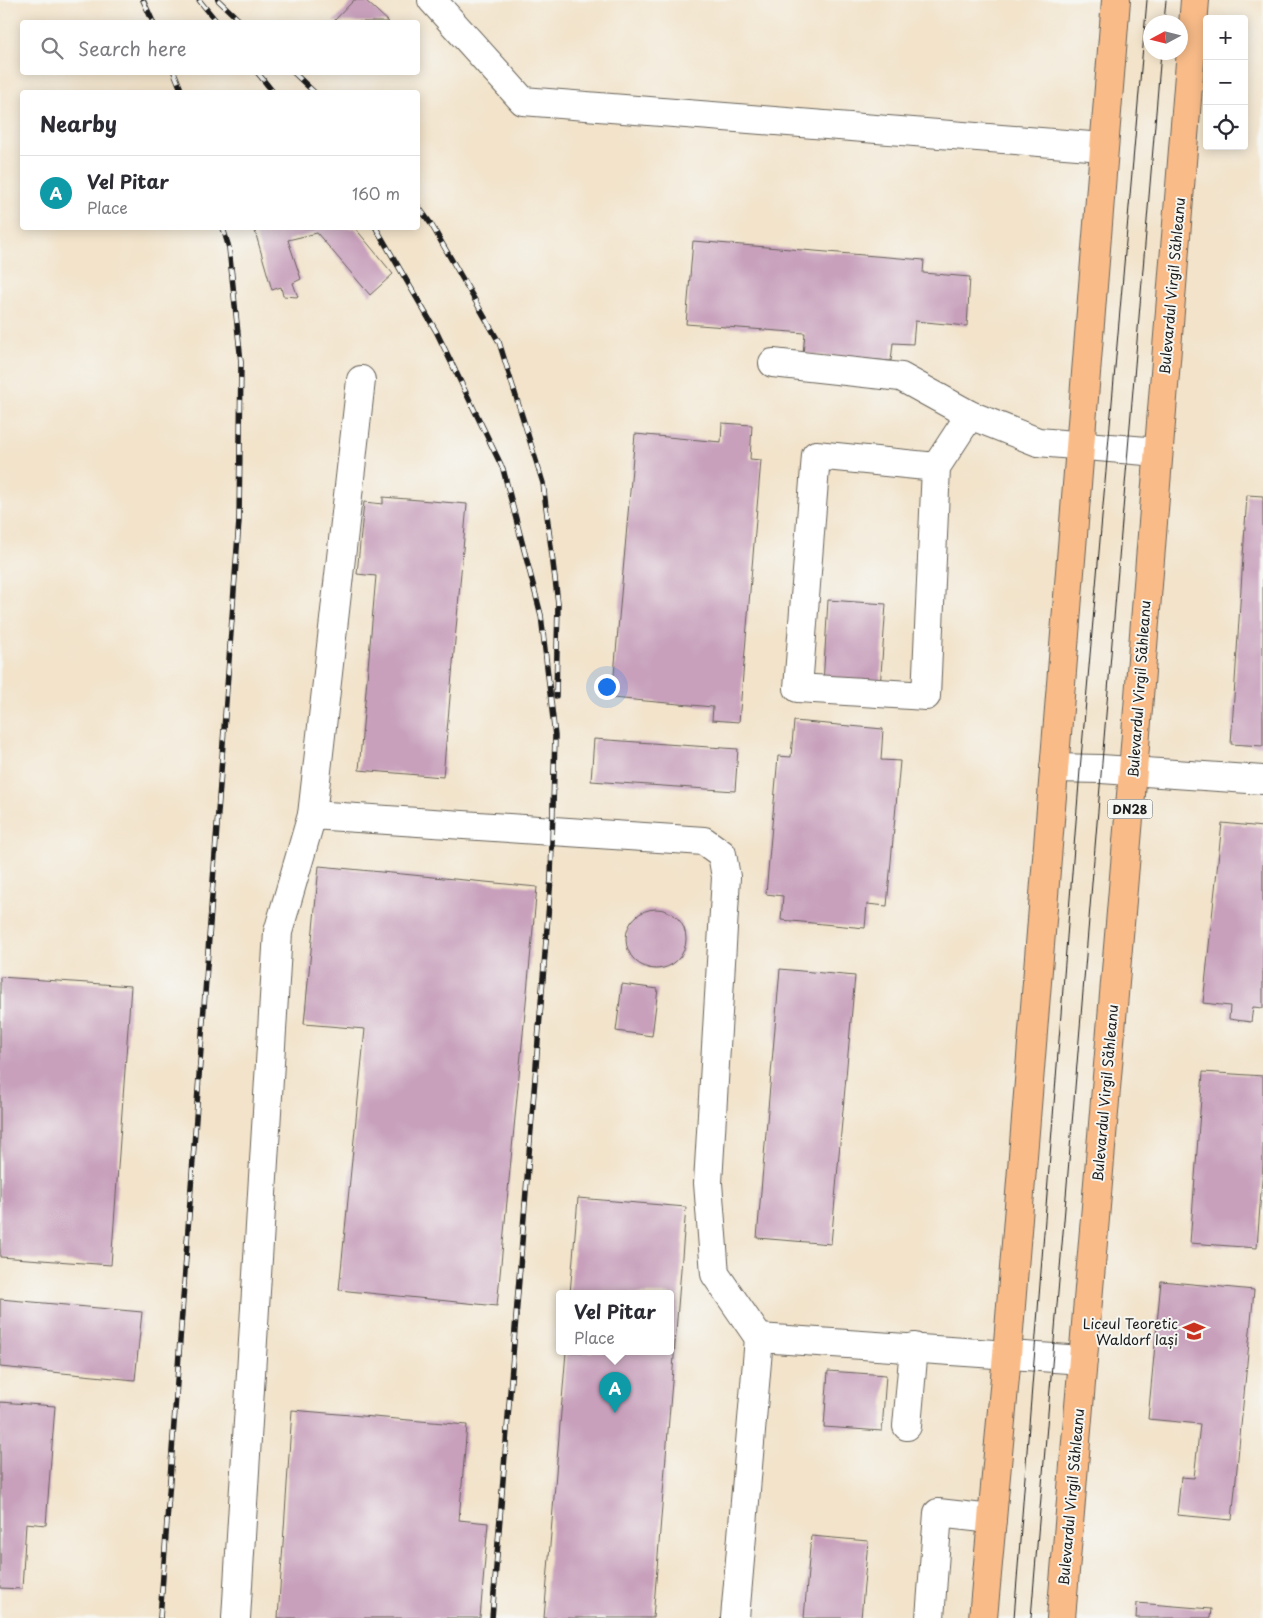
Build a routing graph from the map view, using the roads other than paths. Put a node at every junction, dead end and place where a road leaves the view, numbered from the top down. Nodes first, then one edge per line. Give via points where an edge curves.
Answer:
1 (432, 0) edge
2 (1116, 0) edge
3 (1195, 0) edge
4 (1103, 147) junction
5 (773, 363) dead end
6 (361, 380) dead end
7 (970, 415) junction
8 (1081, 447) junction
9 (1158, 452) junction
10 (936, 467) junction
11 (1054, 768) junction
12 (1133, 771) junction
13 (1263, 780) edge
14 (312, 815) junction
15 (759, 1338) junction
16 (914, 1347) junction
17 (1007, 1355) junction
18 (1083, 1360) junction
19 (907, 1426) dead end
20 (992, 1519) junction
21 (236, 1618) edge
22 (735, 1618) edge
23 (930, 1618) edge
24 (983, 1618) edge
25 (1061, 1618) edge

1 - 4 lane via 523,101
2 - 4 main road
3 - 9 main road, Bulevardul Virgil Săhleanu / DN28
4 - 8 main road
5 - 7 lane via 901,377
6 - 14 lane
7 - 8 lane via 1038,442
7 - 10 lane
8 - 9 lane
8 - 11 main road
9 - 12 main road, Bulevardul Virgil Săhleanu / DN28
10 - 10 lane via 926,696 798,688 816,455
11 - 12 lane
11 - 17 main road
12 - 13 lane
12 - 18 main road, Bulevardul Virgil Săhleanu / DN28
14 - 15 lane via 704,841 722,854 726,877 708,1184 715,1274
14 - 21 lane via 278,932
15 - 16 lane
15 - 22 lane
16 - 17 lane
16 - 19 lane
17 - 18 lane
17 - 20 main road
18 - 25 main road, Bulevardul Virgil Săhleanu / DN28
20 - 23 lane via 938,1513
20 - 24 main road

